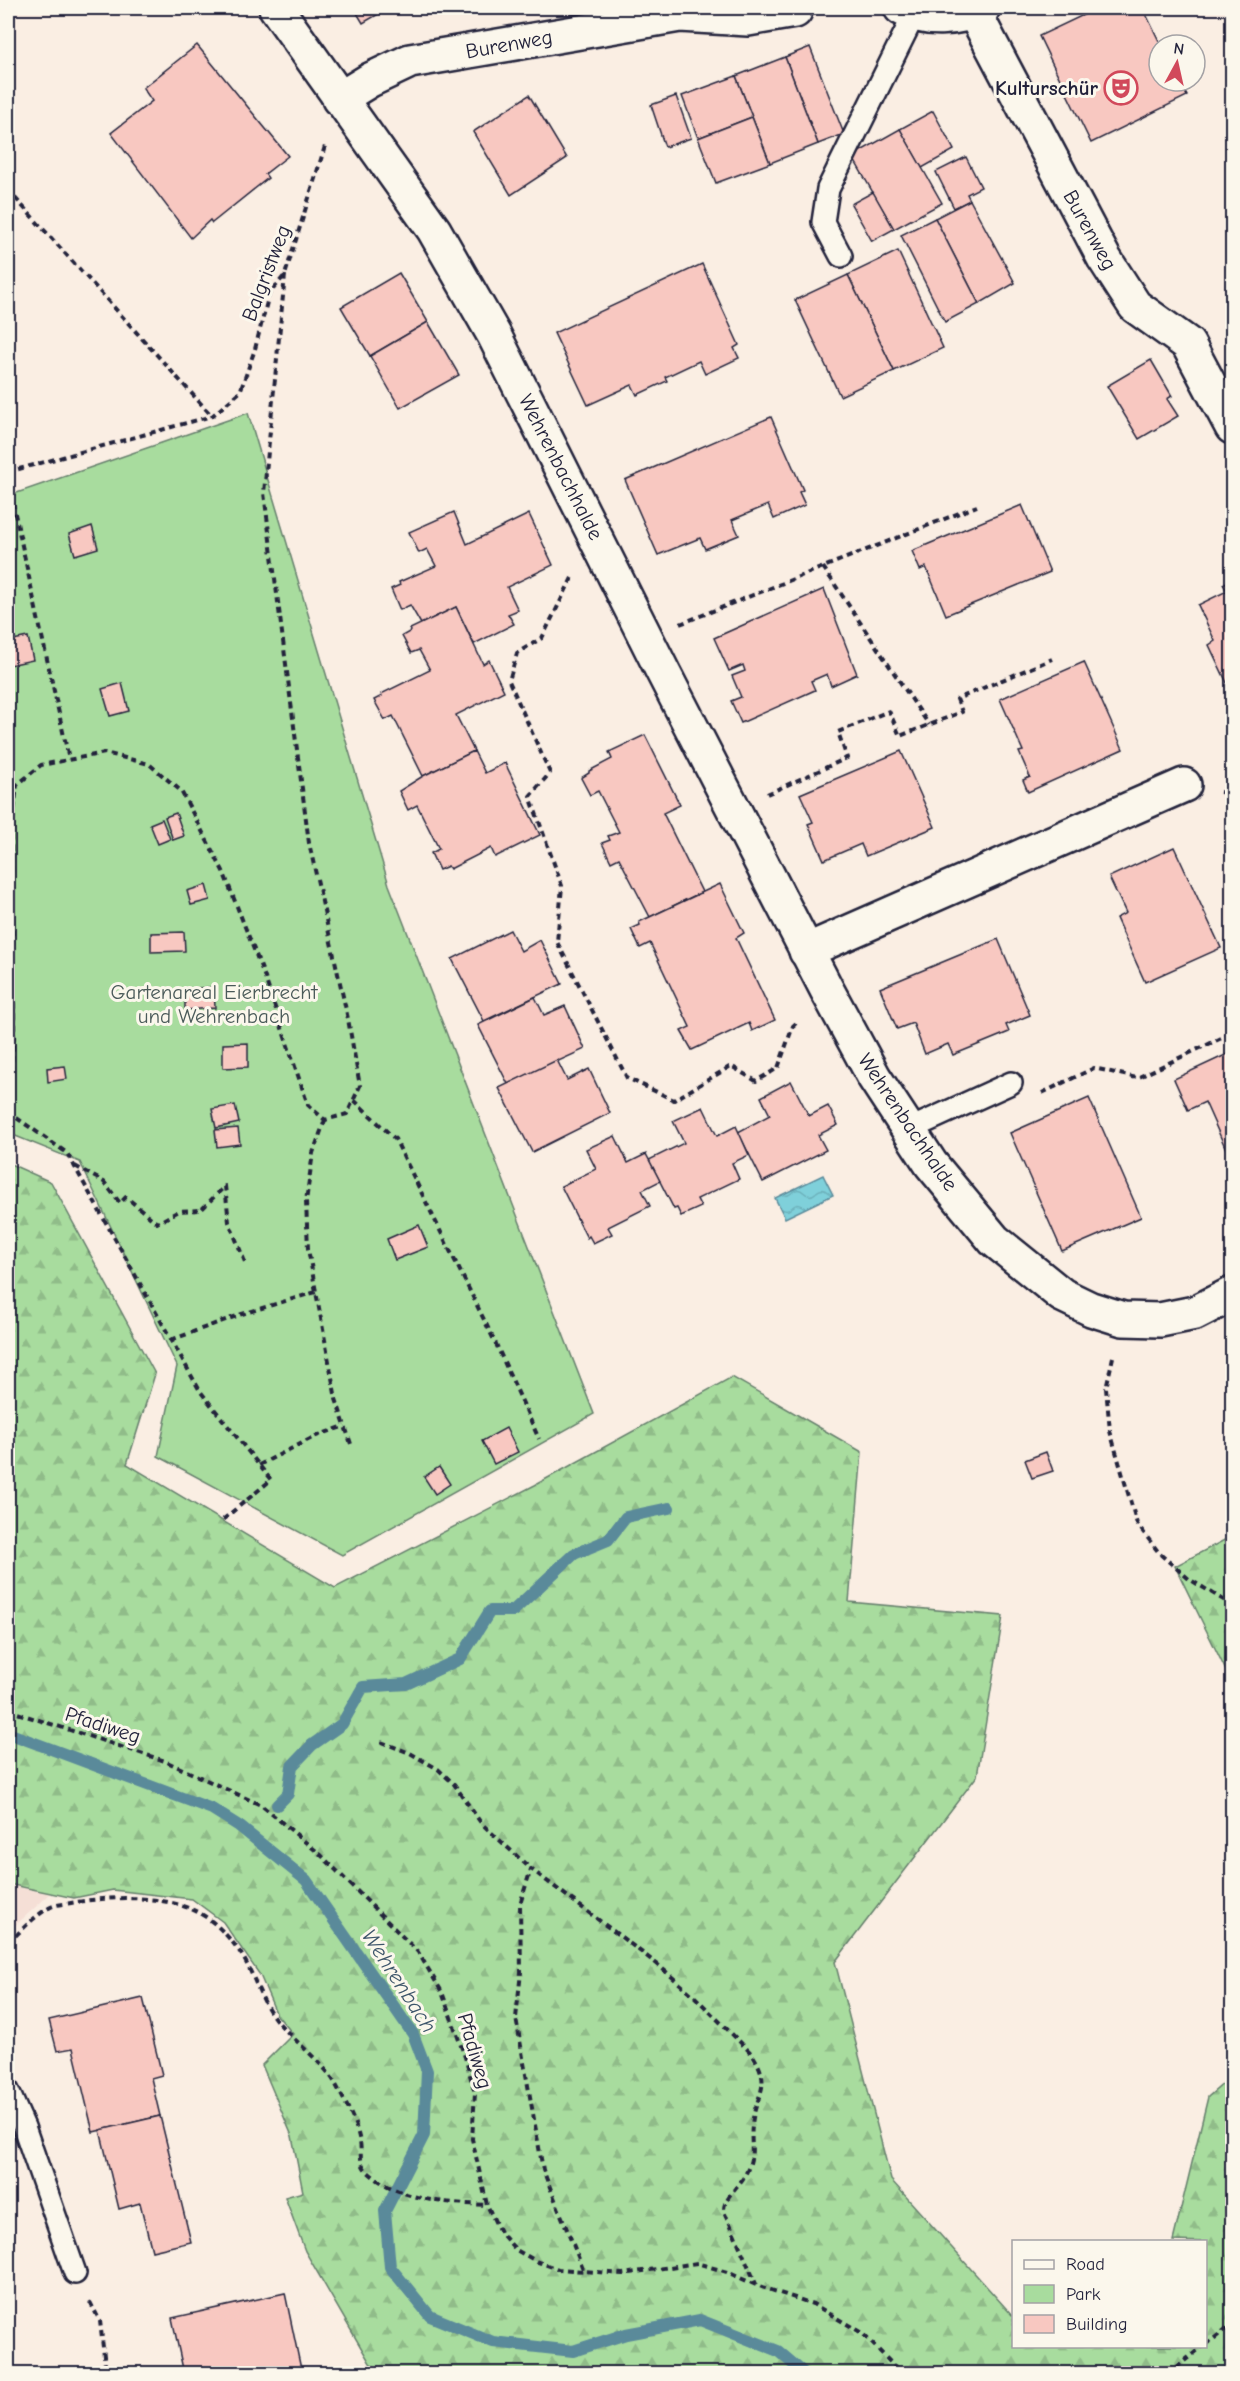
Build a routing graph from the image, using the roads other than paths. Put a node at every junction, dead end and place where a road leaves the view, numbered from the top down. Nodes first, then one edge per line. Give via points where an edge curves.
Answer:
1 (276, 8) edge
2 (978, 10) edge
3 (795, 11) dead end
4 (907, 11) edge
5 (339, 99) junction
6 (841, 256) dead end
7 (1233, 427) edge
8 (1184, 785) dead end
9 (806, 951) junction
10 (1011, 1083) road end
11 (908, 1130) junction
12 (1233, 1294) edge
13 (8, 2091) edge
14 (75, 2273) dead end

1 - 5 street, Wehrenbachhalde
2 - 4 street, Burenweg via 944,18
2 - 7 street, Burenweg via 1104,258 1135,306 1188,344
3 - 5 street, Burenweg via 748,19 680,15 410,61
4 - 6 lane via 828,189 823,222
5 - 9 street, Wehrenbachhalde via 434,230 494,335
8 - 9 street
9 - 11 street, Wehrenbachhalde via 874,1077
10 - 11 lane
11 - 12 street, Wehrenbachhalde via 994,1240 1062,1295 1123,1319 1160,1320 1195,1313
13 - 14 lane

